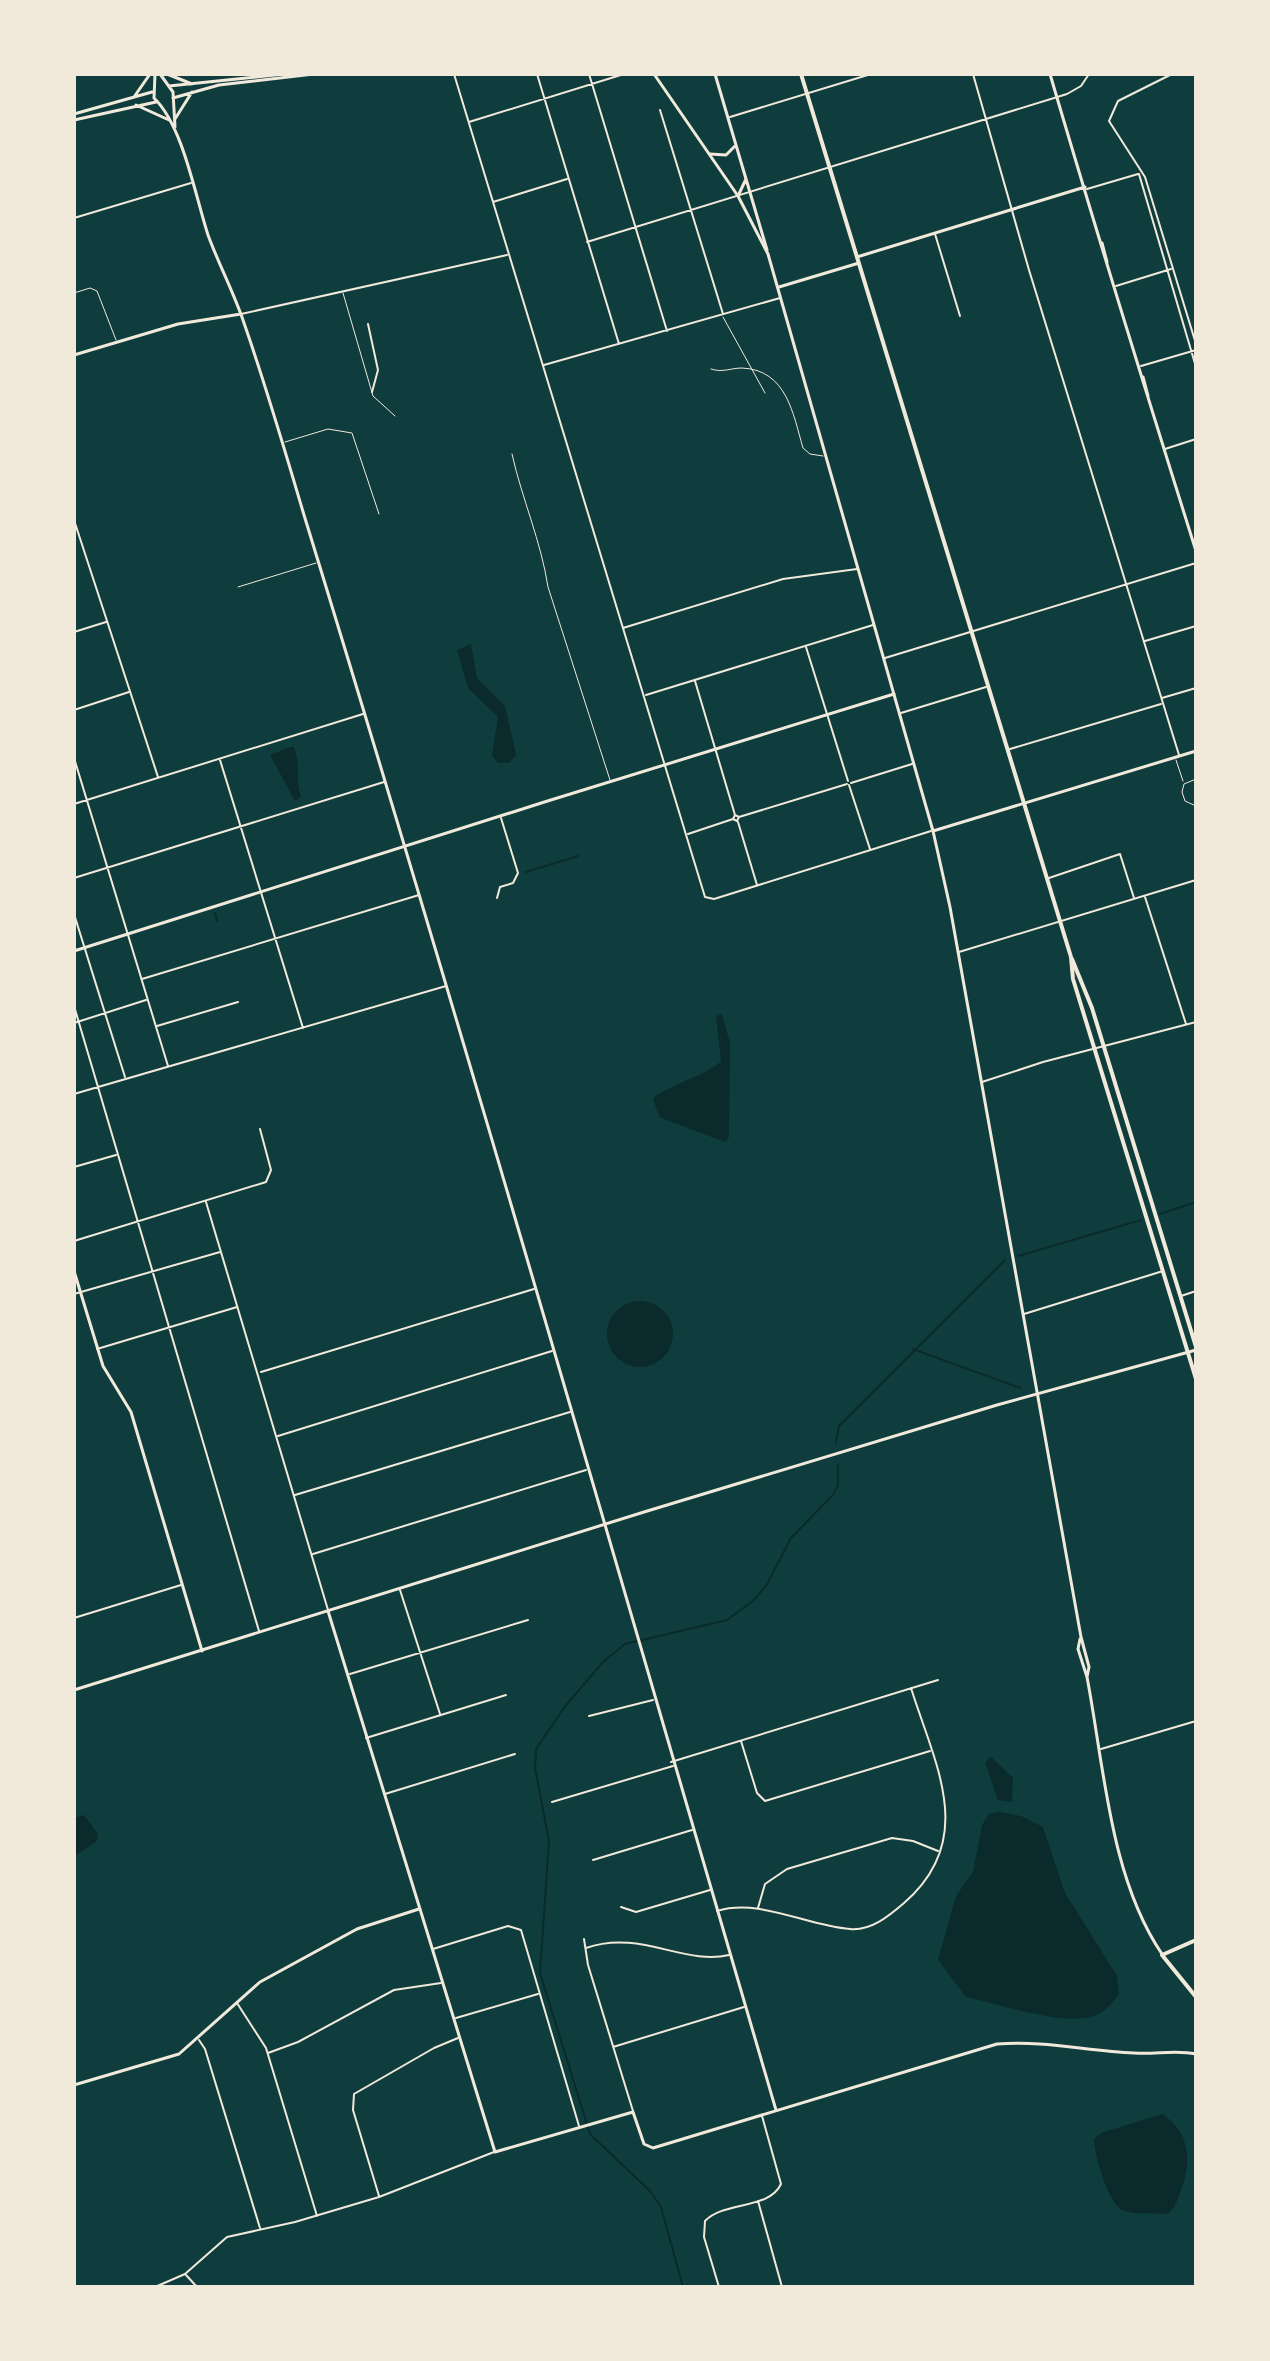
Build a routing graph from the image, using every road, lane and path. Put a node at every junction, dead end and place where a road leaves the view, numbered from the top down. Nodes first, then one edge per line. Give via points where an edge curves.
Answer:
1 (155, 74) edge
2 (167, 74) edge
3 (284, 74) edge
4 (313, 74) edge
5 (454, 74) edge
6 (537, 74) edge
7 (589, 74) edge
8 (624, 74) edge
9 (654, 74) edge
10 (715, 74) edge
11 (801, 74) edge
12 (871, 74) edge
13 (973, 74) edge
14 (1050, 74) edge
15 (1089, 74) edge
16 (1172, 74) edge
17 (195, 84) junction
18 (592, 84) junction
19 (168, 85) junction
20 (155, 89) junction
21 (198, 89) junction
22 (807, 93) junction
23 (1057, 97) junction
24 (173, 98) junction
25 (130, 99) junction
26 (544, 99) junction
27 (159, 103) junction
28 (128, 105) junction
29 (660, 110) dead end
30 (74, 114) edge
31 (729, 118) junction
32 (986, 119) junction
33 (74, 120) edge
34 (468, 122) junction
35 (172, 123) junction
36 (737, 144) junction
37 (710, 154) junction
38 (830, 167) junction
39 (1139, 173) junction
40 (746, 175) junction
41 (568, 179) junction
42 (191, 183) junction
43 (1085, 188) junction
44 (752, 191) junction
45 (738, 196) junction
46 (492, 202) junction
47 (1012, 209) junction
48 (691, 210) junction
49 (74, 218) edge
50 (635, 227) junction
51 (935, 233) junction
52 (587, 242) junction
53 (768, 254) junction
54 (508, 255) junction
55 (858, 260) junction
56 (1173, 268) junction
57 (1166, 270) junction
58 (1115, 286) junction
59 (779, 287) junction
60 (343, 292) junction
61 (74, 293) edge
62 (782, 297) junction
63 (241, 314) junction
64 (723, 314) junction
65 (960, 316) dead end
66 (368, 324) dead end
67 (667, 331) junction
68 (117, 342) junction
69 (619, 344) junction
70 (1196, 344) edge
71 (1196, 350) edge
72 (1191, 351) junction
73 (74, 355) edge
74 (542, 366) junction
75 (1139, 367) junction
76 (1196, 367) edge
77 (711, 369) dead end
78 (756, 371) junction
79 (372, 392) junction
80 (765, 393) dead end
81 (395, 416) dead end
82 (1196, 439) edge
83 (282, 443) junction
84 (1164, 449) junction
85 (512, 454) dead end
86 (826, 455) junction
87 (379, 514) dead end
88 (74, 520) edge
89 (81, 540) junction
90 (74, 543) edge
91 (1196, 551) edge
92 (319, 562) junction
93 (1196, 563) edge
94 (858, 569) junction
95 (1126, 584) junction
96 (238, 587) dead end
97 (107, 621) junction
98 (874, 624) junction
99 (1196, 626) edge
100 (623, 629) junction
101 (972, 631) junction
102 (74, 632) edge
103 (1144, 642) junction
104 (806, 646) junction
105 (884, 658) junction
106 (695, 680) junction
107 (989, 687) junction
108 (1196, 688) edge
109 (130, 692) junction
110 (894, 694) junction
111 (644, 696) junction
112 (1161, 699) junction
113 (1163, 704) junction
114 (74, 710) edge
115 (364, 714) junction
116 (828, 714) junction
117 (900, 714) junction
118 (716, 749) junction
119 (1009, 750) junction
120 (1196, 751) edge
121 (1177, 757) junction
122 (74, 758) edge
123 (219, 758) junction
124 (665, 764) junction
125 (913, 764) junction
126 (158, 777) junction
127 (1196, 779) edge
128 (610, 780) junction
129 (385, 781) junction
130 (849, 783) junction
131 (1184, 784) junction
132 (87, 800) junction
133 (1024, 802) junction
134 (74, 804) edge
135 (1196, 806) edge
136 (500, 816) junction
137 (736, 818) junction
138 (240, 826) junction
139 (933, 831) junction
140 (686, 834) junction
141 (406, 847) junction
142 (871, 851) junction
143 (106, 868) junction
144 (74, 878) edge
145 (1047, 878) junction
146 (1196, 880) edge
147 (758, 886) junction
148 (261, 893) junction
149 (420, 894) junction
150 (1145, 896) junction
151 (497, 898) dead end
152 (1134, 899) junction
153 (74, 914) edge
154 (1060, 922) junction
155 (127, 934) junction
156 (275, 938) junction
157 (84, 948) junction
158 (74, 951) edge
159 (958, 952) junction
160 (1071, 957) junction
161 (141, 979) junction
162 (447, 985) junction
163 (147, 1000) junction
164 (238, 1002) dead end
165 (74, 1006) edge
166 (105, 1013) junction
167 (79, 1021) junction
168 (1196, 1022) edge
169 (74, 1023) edge
170 (1186, 1025) junction
171 (156, 1026) junction
172 (304, 1029) junction
173 (1104, 1046) junction
174 (1095, 1049) junction
175 (168, 1067) junction
176 (125, 1080) junction
177 (981, 1083) junction
178 (98, 1088) junction
179 (74, 1094) edge
180 (260, 1129) dead end
181 (117, 1154) junction
182 (74, 1167) edge
183 (1141, 1168) junction
184 (1132, 1171) junction
185 (206, 1202) junction
186 (137, 1223) junction
187 (74, 1241) edge
188 (221, 1251) junction
189 (1160, 1262) junction
190 (1171, 1267) junction
191 (74, 1271) edge
192 (152, 1271) junction
193 (1163, 1271) junction
194 (535, 1288) junction
195 (1196, 1291) edge
196 (80, 1292) junction
197 (74, 1294) edge
198 (1180, 1296) junction
199 (238, 1307) junction
200 (1023, 1314) junction
201 (168, 1328) junction
202 (97, 1349) junction
203 (1196, 1349) edge
204 (552, 1351) junction
205 (1188, 1353) junction
206 (258, 1373) junction
207 (1196, 1379) edge
208 (1037, 1394) junction
209 (570, 1412) junction
210 (277, 1436) junction
211 (587, 1470) junction
212 (295, 1495) junction
213 (603, 1526) junction
214 (313, 1554) junction
215 (182, 1585) junction
216 (400, 1589) junction
217 (328, 1611) junction
218 (74, 1618) edge
219 (528, 1620) dead end
220 (259, 1633) junction
221 (1081, 1637) junction
222 (202, 1651) junction
223 (420, 1653) junction
224 (346, 1675) junction
225 (1087, 1677) junction
226 (938, 1680) dead end
227 (911, 1688) junction
228 (74, 1690) edge
229 (506, 1695) dead end
230 (653, 1700) junction
231 (440, 1715) junction
232 (589, 1716) dead end
233 (1196, 1721) edge
234 (366, 1738) junction
235 (741, 1740) junction
236 (1101, 1749) junction
237 (931, 1751) junction
238 (515, 1754) dead end
239 (672, 1764) junction
240 (384, 1794) junction
241 (552, 1802) dead end
242 (692, 1830) junction
243 (939, 1851) junction
244 (593, 1860) dead end
245 (710, 1890) junction
246 (621, 1907) dead end
247 (419, 1909) junction
248 (758, 1910) junction
249 (716, 1911) junction
250 (584, 1939) dead end
251 (1196, 1940) edge
252 (584, 1948) junction
253 (432, 1949) junction
254 (730, 1955) junction
255 (1162, 1955) junction
256 (442, 1982) junction
257 (539, 1993) junction
258 (1196, 1997) edge
259 (236, 2002) junction
260 (745, 2007) junction
261 (454, 2019) junction
262 (459, 2038) junction
263 (199, 2040) junction
264 (613, 2047) junction
265 (267, 2054) junction
266 (1196, 2054) edge
267 (74, 2085) edge
268 (776, 2110) junction
269 (633, 2112) junction
270 (762, 2114) junction
271 (582, 2127) junction
272 (495, 2152) junction
273 (379, 2197) junction
274 (757, 2200) junction
275 (317, 2216) junction
276 (261, 2229) junction
277 (185, 2274) junction
278 (155, 2287) edge
279 (197, 2287) edge
280 (719, 2287) edge
281 (782, 2287) edge

1 - 19 street
1 - 20 street
1 - 25 street
2 - 17 street
3 - 17 street
4 - 21 street
5 - 34 street
6 - 26 street
7 - 18 street
8 - 18 street
9 - 37 street
10 - 31 street
11 - 22 main road
12 - 22 street
13 - 32 street
14 - 23 street
15 - 23 street via 1081,86
16 - 39 street via 1118,101 1110,114 1113,131
17 - 19 street
18 - 26 street
18 - 50 street
19 - 20 street
19 - 24 street
20 - 25 street
20 - 27 street
21 - 24 street
21 - 35 street via 185,99
22 - 31 street
22 - 38 main road
23 - 32 street
23 - 43 street
24 - 27 street
24 - 35 street
25 - 30 street
26 - 34 street
26 - 41 street
27 - 28 street
27 - 35 street
28 - 33 street
28 - 35 street via 145,107
29 - 48 street
31 - 36 street
32 - 38 street
32 - 47 street
34 - 46 street
35 - 42 street
36 - 37 street via 726,155
36 - 40 street
37 - 45 street
38 - 44 street
38 - 55 main road
39 - 43 street
39 - 56 street via 1145,177
39 - 57 street
40 - 44 street
40 - 45 street
41 - 46 street
41 - 52 street
42 - 49 street
42 - 63 street
43 - 47 street
43 - 58 street
44 - 45 street
44 - 53 street
45 - 48 street
45 - 53 street
46 - 54 street
47 - 51 street
47 - 95 street
48 - 50 street
48 - 64 street
50 - 52 street
50 - 67 street
51 - 55 street
51 - 65 street
52 - 69 street
53 - 59 street
54 - 60 street
54 - 74 street
55 - 59 street
55 - 101 main road
56 - 57 street
56 - 70 street
57 - 58 street
57 - 72 street
58 - 75 street
59 - 62 street
60 - 63 street
60 - 79 lane
61 - 68 lane via 97,291
62 - 64 street
62 - 86 street
63 - 68 street
63 - 83 street
64 - 67 street
64 - 78 lane
66 - 79 street via 378,370
67 - 69 street
68 - 73 street
69 - 74 street
71 - 72 street
72 - 75 street
72 - 76 street
74 - 100 street
75 - 84 street
77 - 78 lane
78 - 80 lane
78 - 86 lane via 768,374 783,389 806,452
79 - 81 lane
82 - 84 street
83 - 87 lane via 328,429 352,433
83 - 92 street
84 - 91 street
85 - 128 lane
86 - 94 street
88 - 89 street
89 - 90 street
89 - 97 street
92 - 96 lane
92 - 115 street
93 - 95 street
94 - 98 street
94 - 100 street via 783,579
95 - 101 street
95 - 103 street
97 - 102 street
97 - 109 street
98 - 104 street
98 - 105 street
99 - 103 street
100 - 111 street
101 - 105 street
101 - 107 main road
103 - 112 street
104 - 106 street
104 - 116 street
105 - 110 street
106 - 111 street
106 - 118 street
107 - 117 street
107 - 119 main road
108 - 112 street
109 - 114 street
109 - 126 street
110 - 116 street
110 - 117 street
111 - 124 street
112 - 113 street
113 - 119 street
113 - 121 street
115 - 123 street
115 - 129 street
116 - 118 street
116 - 130 street
117 - 125 street
118 - 124 street
118 - 137 street
119 - 133 main road
120 - 121 street
121 - 131 lane
121 - 133 street
122 - 132 street
123 - 126 street
123 - 138 street
124 - 128 street
124 - 140 street
125 - 130 street
125 - 139 street
126 - 132 street
127 - 131 lane
128 - 136 street
129 - 138 street
129 - 141 street
130 - 137 street
130 - 142 street
131 - 135 lane via 1182,797
132 - 134 street
132 - 143 street
133 - 139 street
133 - 145 main road
136 - 141 street
136 - 151 street via 518,873 513,883 500,887
137 - 140 street
137 - 147 street
138 - 143 street
138 - 148 street
139 - 142 street
139 - 159 street
140 - 147 street via 707,898
141 - 148 street
141 - 149 street
142 - 147 street
143 - 144 street
143 - 155 street
145 - 152 street via 1120,854
145 - 154 main road
146 - 150 street
148 - 155 street
148 - 156 street
149 - 156 street
149 - 162 street
150 - 152 street
150 - 170 street
152 - 154 street
153 - 157 street
154 - 159 street
154 - 160 main road
155 - 157 street
155 - 161 street
156 - 161 street
156 - 172 street
157 - 158 street
157 - 166 street
159 - 177 street
160 - 173 main road
160 - 174 main road
161 - 163 street
162 - 172 street
162 - 194 street
163 - 166 street
163 - 171 street
164 - 171 street
165 - 167 street
166 - 167 street
166 - 176 street
167 - 169 street
167 - 178 street
168 - 170 street
170 - 173 street
171 - 175 street
172 - 175 street
173 - 174 street
173 - 183 main road
174 - 177 street
174 - 184 main road
175 - 176 street
176 - 178 street
177 - 200 street
178 - 179 street
178 - 181 street
180 - 185 street via 271,1177
181 - 182 street
181 - 186 street
183 - 184 main road
183 - 190 main road
184 - 189 main road
185 - 186 street
185 - 188 street
186 - 187 street
186 - 192 street
188 - 192 street
188 - 199 street
189 - 190 main road
189 - 193 main road
190 - 198 main road
191 - 196 street
192 - 196 street
192 - 201 street
193 - 200 street
193 - 205 main road
194 - 204 street
194 - 206 street
195 - 198 street
196 - 197 street
196 - 202 street
198 - 203 main road
199 - 201 street
199 - 206 street
200 - 208 street
201 - 202 street
201 - 220 street
202 - 215 street via 131,1412
203 - 205 street
204 - 209 street
204 - 210 street
205 - 207 main road
205 - 208 street
206 - 210 street
208 - 213 street
208 - 221 street
209 - 211 street
209 - 212 street
210 - 212 street
211 - 213 street
211 - 214 street
212 - 214 street
213 - 216 street
213 - 230 street
214 - 217 street
215 - 218 street
215 - 222 street
216 - 217 street
216 - 223 street
217 - 220 street
217 - 224 street
219 - 223 street
220 - 222 street
221 - 225 street
221 - 225 street via 1078,1649
222 - 228 street
223 - 224 street
223 - 231 street
224 - 234 street
225 - 236 street
226 - 227 street
227 - 235 street
227 - 237 street
229 - 231 street
230 - 232 street
230 - 239 street
231 - 234 street
233 - 236 street
234 - 240 street
235 - 237 street via 760,1797 774,1799
235 - 239 street
236 - 255 street via 1126,1879
237 - 243 street via 948,1809
238 - 240 street
239 - 241 street
239 - 242 street
240 - 247 street
242 - 244 street
242 - 245 street
243 - 248 street via 892,1838 787,1869 765,1884
243 - 248 street via 917,1891 871,1926 843,1928
245 - 246 street via 636,1912
245 - 249 street
247 - 253 street
247 - 259 street via 338,1938 260,1982
248 - 249 street via 736,1906
249 - 254 street
250 - 252 street
251 - 255 main road
252 - 254 street via 639,1942 711,1958
252 - 264 street
253 - 256 street
253 - 257 street via 516,1927 524,1936
254 - 260 street
255 - 258 main road
256 - 261 street
256 - 265 street via 394,1990
257 - 261 street
257 - 271 street
259 - 263 street
259 - 265 street
260 - 264 street
260 - 268 street
261 - 262 street
262 - 272 street
262 - 273 street via 354,2094 352,2106
263 - 267 street via 179,2054
263 - 276 street
264 - 269 street
265 - 275 street
266 - 268 street via 1129,2053 1048,2042 997,2044
268 - 270 street
269 - 270 street via 648,2147
269 - 271 street
270 - 274 street via 781,2183 773,2194
271 - 272 street
272 - 273 street
273 - 275 street
274 - 280 street via 716,2212 705,2221 704,2237
274 - 281 street
275 - 276 street
276 - 277 street via 227,2237
277 - 278 street
277 - 279 street

